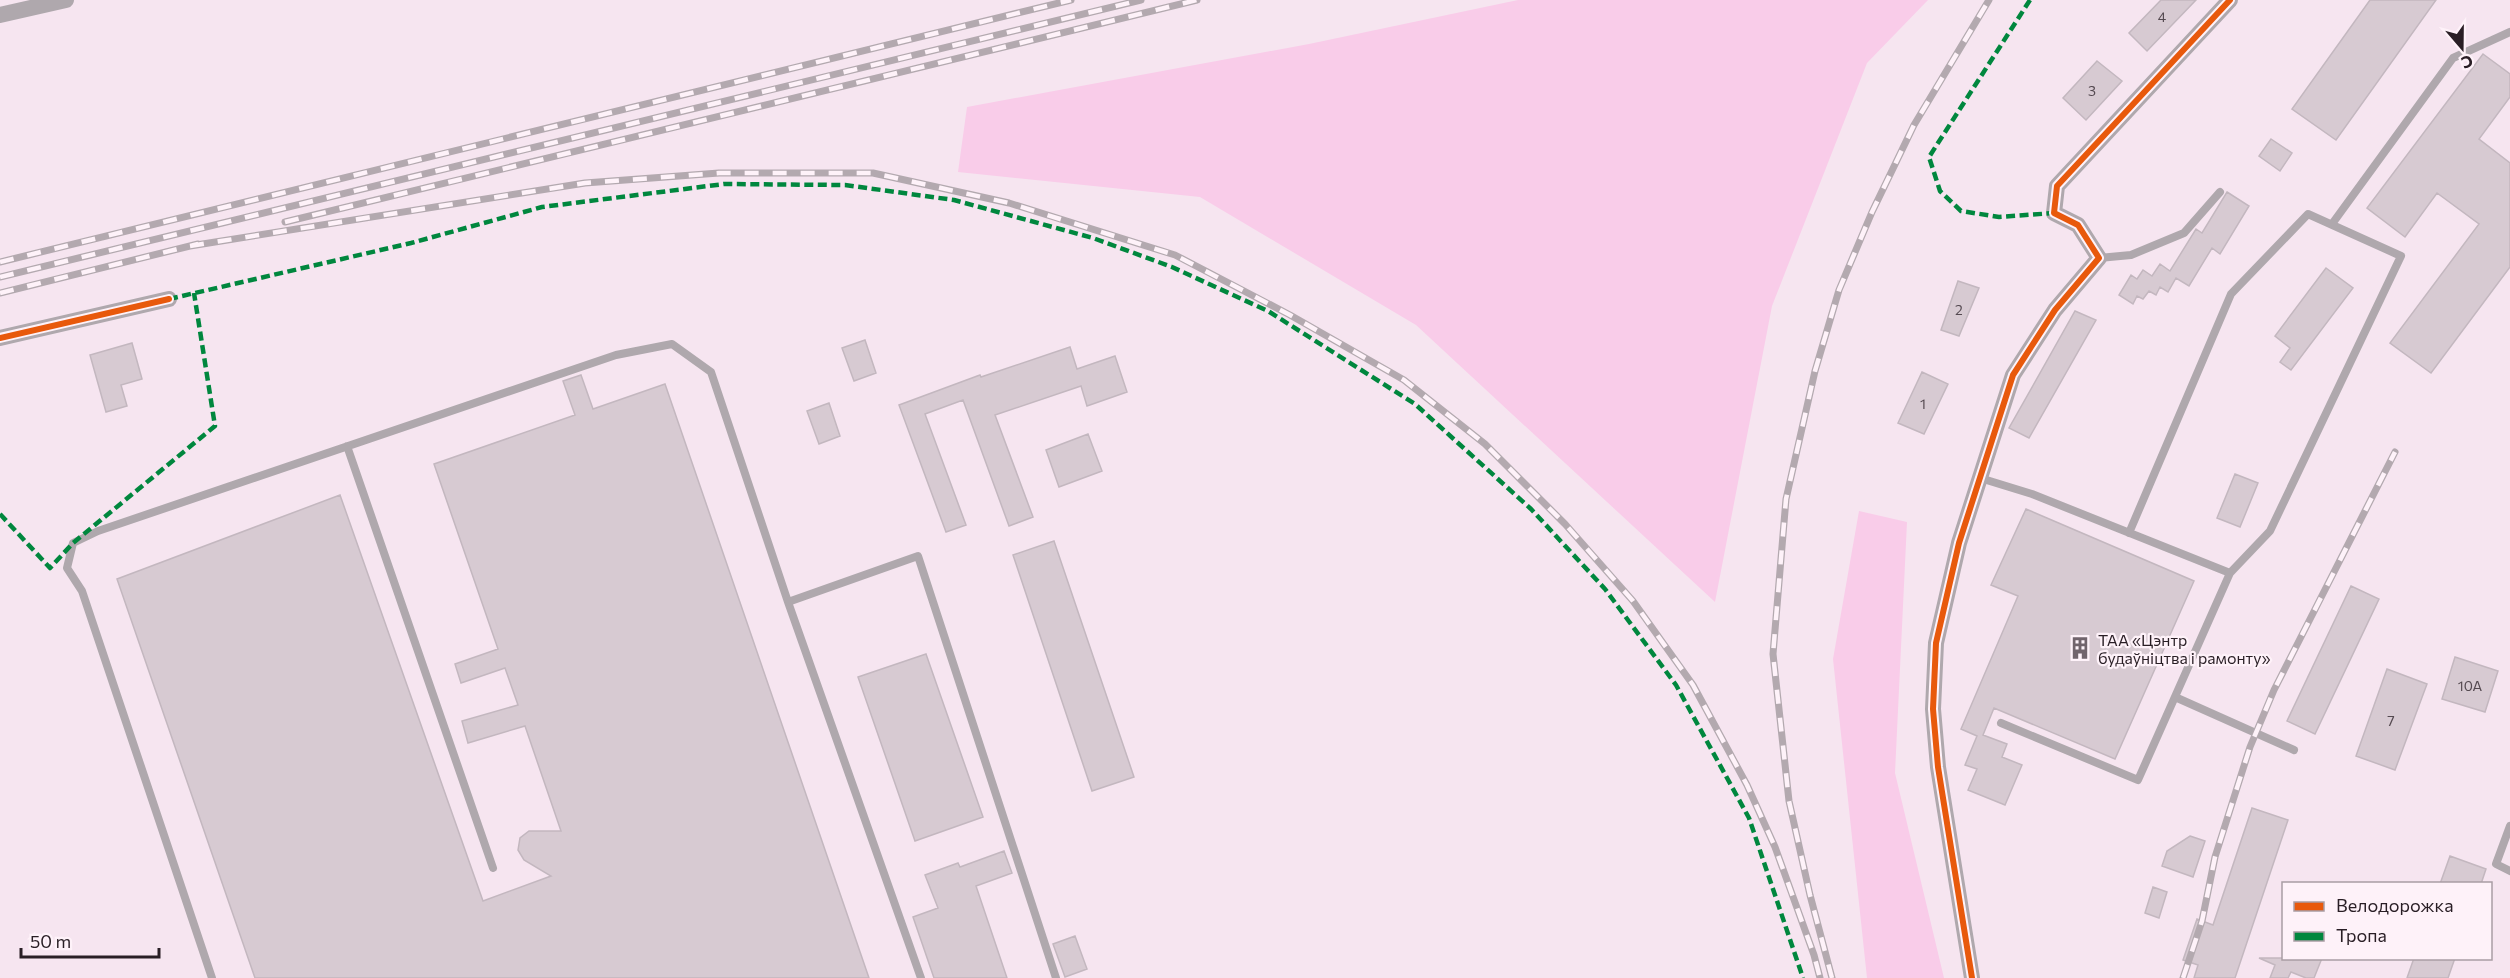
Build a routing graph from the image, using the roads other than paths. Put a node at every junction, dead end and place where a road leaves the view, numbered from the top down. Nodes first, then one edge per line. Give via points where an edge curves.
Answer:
1 (66, 0) edge
2 (2230, 0) edge
3 (0, 15) edge
4 (2510, 32) edge
5 (2220, 192) dead end
6 (2332, 224) junction
7 (2099, 258) junction
8 (169, 299) dead end
9 (0, 338) edge
10 (347, 446) junction
11 (1980, 478) junction
12 (2129, 532) junction
13 (2230, 573) junction
14 (788, 602) junction
15 (2175, 697) junction
16 (2001, 723) dead end
17 (2294, 750) dead end
18 (2510, 826) edge
19 (493, 868) dead end
20 (2510, 872) edge
21 (212, 978) edge
22 (921, 978) edge
23 (1056, 978) edge
24 (1972, 978) edge

1 - 3 street
2 - 7 street via 2057,186 2054,213 2078,225
4 - 6 lane via 2453,58
5 - 7 lane via 2184,233 2131,255
6 - 12 lane via 2308,214 2232,294
6 - 13 lane via 2401,256 2271,531
7 - 11 street via 2055,310 2013,375
8 - 9 street
10 - 14 lane via 616,355 672,344 711,372
10 - 19 lane
10 - 21 lane via 73,543 67,568 82,591
11 - 12 lane
11 - 24 street via 1959,543 1936,643 1933,709 1938,767
12 - 13 lane
13 - 15 lane
14 - 22 lane
14 - 23 lane via 918,556
15 - 16 lane via 2138,780
15 - 17 lane
18 - 20 lane via 2496,864

